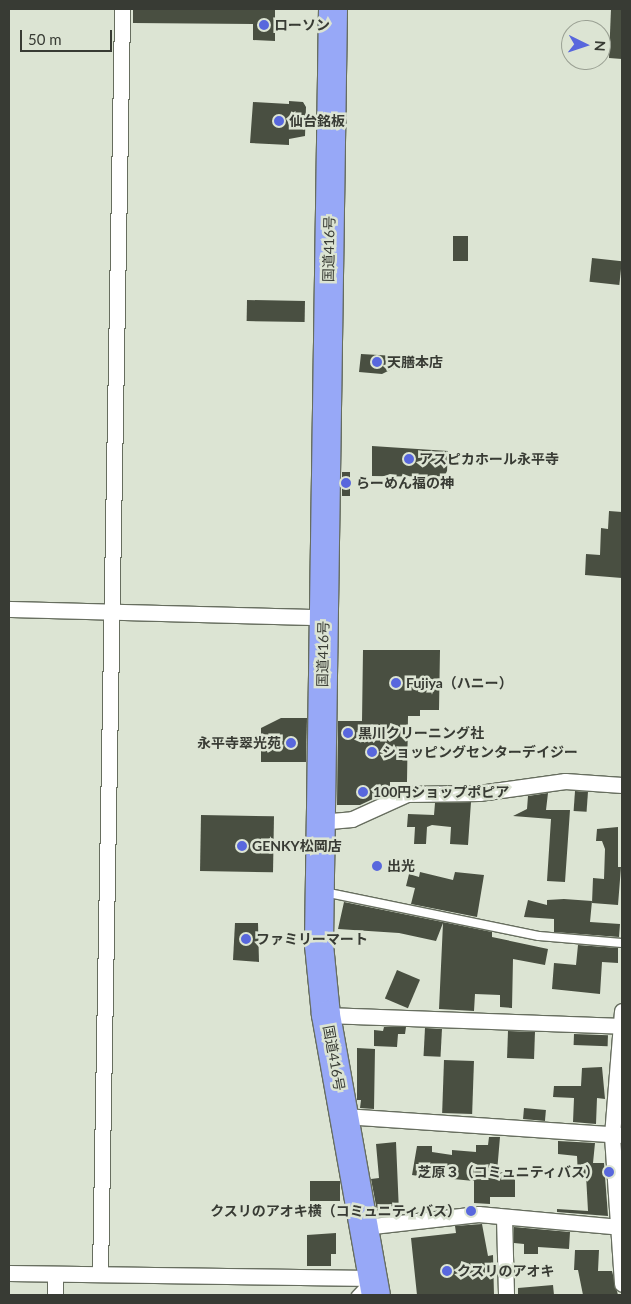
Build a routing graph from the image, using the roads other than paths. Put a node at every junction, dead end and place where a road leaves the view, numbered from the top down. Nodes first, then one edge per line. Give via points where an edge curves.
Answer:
1 (122, 9) edge
2 (333, 9) edge
3 (9, 608) edge
4 (112, 610) junction
5 (323, 617) junction
6 (622, 785) edge
7 (319, 822) junction
8 (318, 892) junction
9 (622, 943) edge
10 (622, 1010) edge
11 (326, 1015) junction
12 (622, 1026) edge
13 (344, 1116) junction
14 (617, 1136) edge
15 (504, 1216) junction
16 (364, 1227) junction
17 (620, 1227) edge
18 (9, 1273) edge
19 (55, 1274) junction
20 (100, 1274) junction
21 (622, 1284) edge
22 (368, 1290) edge
23 (55, 1295) edge
24 (506, 1295) edge

1 - 4 street
2 - 5 highway, 国道416号
3 - 4 street
4 - 5 street
4 - 20 street
5 - 7 highway, 国道416号
6 - 7 street via 565,781 479,793 406,794 352,819
7 - 8 highway, 国道416号
8 - 9 lane via 539,936
8 - 11 highway, 国道416号 via 318,945
10 - 12 street
11 - 12 street
11 - 13 highway, 国道416号
12 - 14 street
13 - 14 street
13 - 16 highway, 国道416号
14 - 17 street
15 - 16 street via 478,1214
15 - 17 street
15 - 24 street
16 - 22 highway, 国道416号
17 - 21 street
18 - 19 street
19 - 20 street
19 - 23 street
20 - 22 street

